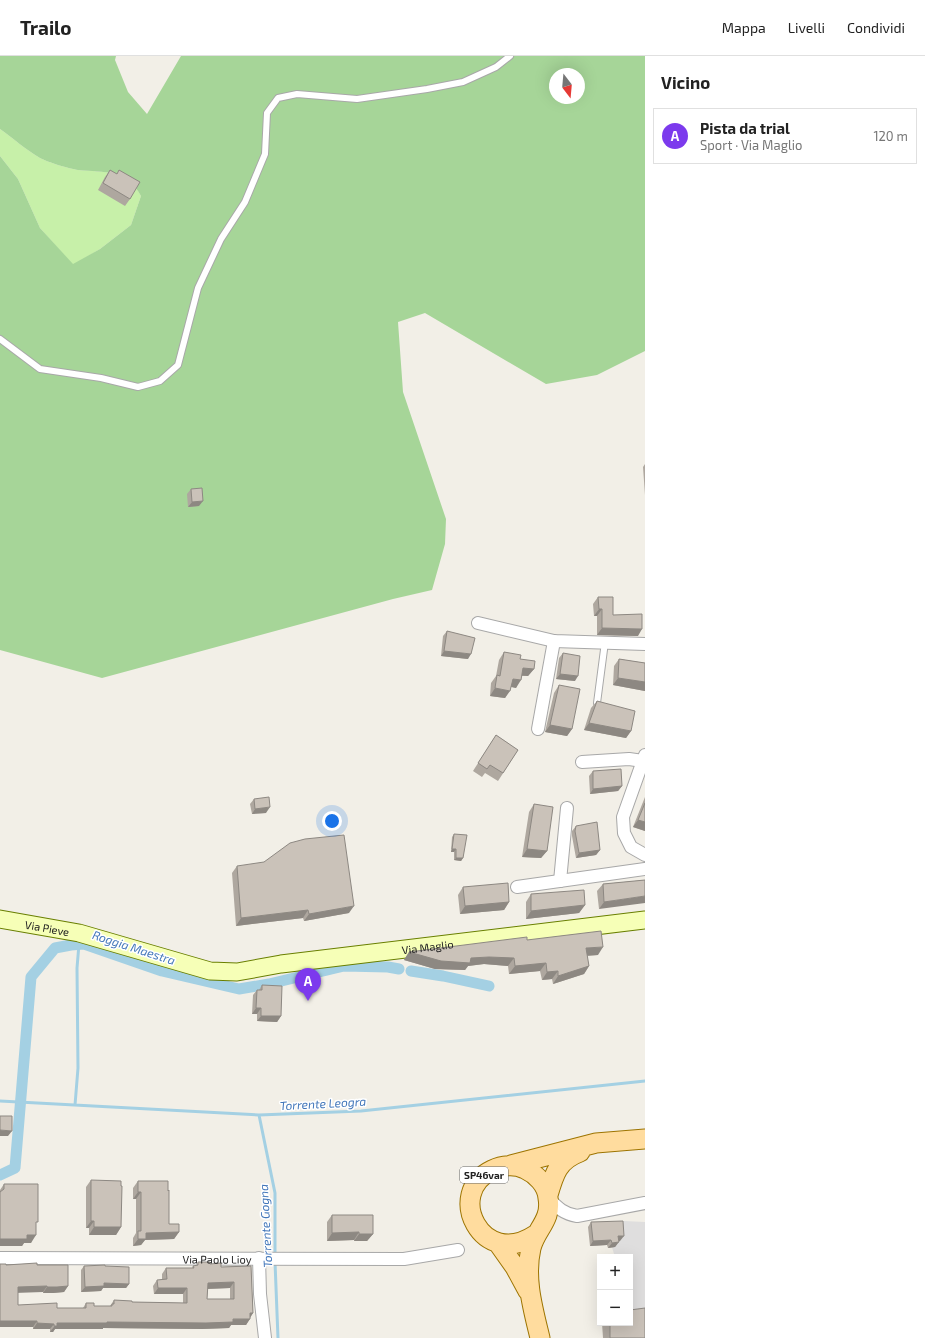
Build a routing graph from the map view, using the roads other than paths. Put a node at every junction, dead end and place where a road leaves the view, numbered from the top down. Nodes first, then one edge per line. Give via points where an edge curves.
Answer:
1 (510, 56) edge
2 (0, 338) edge
3 (478, 623) dead end
4 (554, 641) junction
5 (605, 642) junction
6 (645, 644) edge
7 (597, 703) edge
8 (538, 729) dead end
9 (644, 758) edge
10 (582, 762) dead end
11 (567, 808) dead end
12 (645, 855) edge
13 (645, 869) edge
14 (560, 881) junction
15 (517, 887) dead end
16 (0, 919) edge
17 (645, 920) edge
18 (210, 971) joint
19 (645, 1139) edge
20 (620, 1142) junction
21 (511, 1165) junction
22 (548, 1197) junction
23 (644, 1203) edge
24 (535, 1235) junction
25 (498, 1242) junction
26 (458, 1250) dead end
27 (0, 1258) edge
28 (263, 1258) junction
29 (530, 1294) junction
30 (265, 1338) edge
31 (540, 1338) edge

1 - 2 lane via 496,67 462,82 427,89 357,99 297,94 278,98 266,113 265,154 248,195 221,239 198,288 178,365 160,381 138,387 101,378 40,369
3 - 4 street
4 - 5 street
4 - 8 street
5 - 6 street
5 - 7 lane
9 - 10 street
9 - 12 street via 623,817 624,833 631,847
11 - 14 street
13 - 14 street
14 - 15 street
16 - 18 street, Via Pieve via 79,933
17 - 18 street, Via Maglio via 281,964 237,972
19 - 20 main road, SP46var
20 - 21 main road, SP46var via 596,1143
20 - 22 main road, SP46var via 570,1156 561,1163 553,1176
21 - 22 main road, SP46var via 534,1174 543,1183
21 - 25 main road, SP46var via 487,1172 472,1192 470,1205 475,1223 486,1237
22 - 23 street via 562,1212 577,1216
22 - 24 main road, SP46var via 549,1209 546,1218
24 - 25 main road, SP46var via 518,1243
24 - 29 main road, SP46var via 529,1261
25 - 29 main road, SP46var
26 - 28 street, Via Paolo Lioy via 404,1259
27 - 28 street, Via Paolo Lioy
28 - 30 street via 260,1294
29 - 31 main road, SP46var

